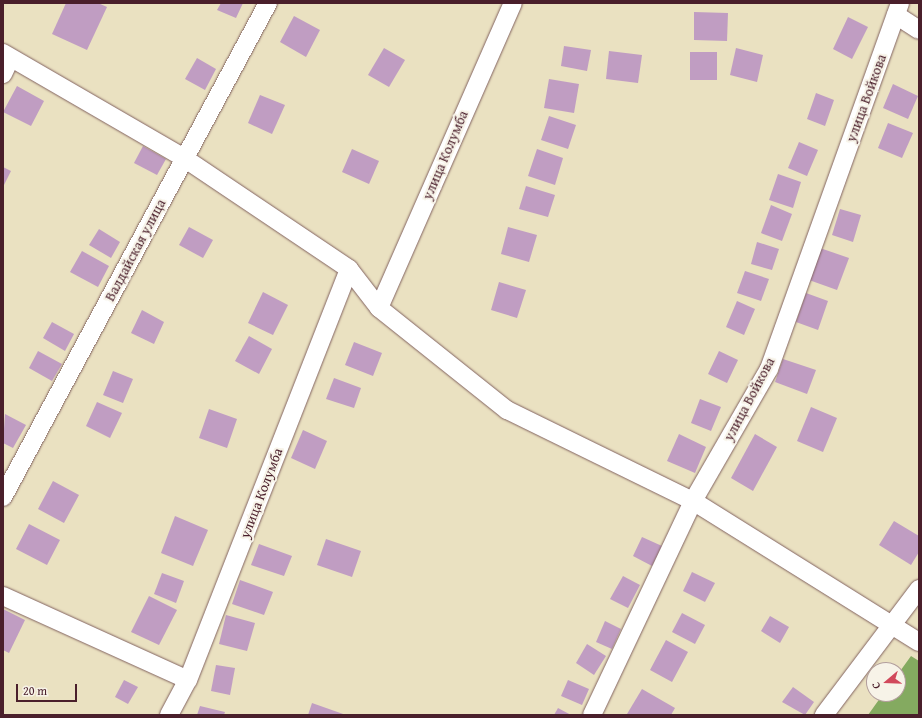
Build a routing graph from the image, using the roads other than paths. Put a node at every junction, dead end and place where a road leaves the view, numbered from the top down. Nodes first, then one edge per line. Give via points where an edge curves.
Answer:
1 (268, 3) edge
2 (512, 3) edge
3 (898, 9) edge
4 (919, 30) edge
5 (5, 62) edge
6 (184, 158) junction
7 (349, 269) junction
8 (379, 308) junction
9 (3, 497) edge
10 (693, 501) junction
11 (919, 589) edge
12 (3, 596) edge
13 (894, 626) junction
14 (919, 642) edge
15 (188, 680) junction
16 (169, 715) edge
17 (592, 715) edge
18 (824, 715) edge

1 - 6 street, Валдайская улица
2 - 8 street, улица Колумба
3 - 4 street
3 - 10 street, улица Войкова via 768,369
5 - 6 street
6 - 7 street
6 - 9 street, Валдайская улица
7 - 8 street
7 - 15 street, улица Колумба
8 - 10 street via 507,410
10 - 13 street
10 - 17 street, улица Войкова
11 - 13 street
12 - 15 street
13 - 14 street
13 - 18 street
15 - 16 street, улица Колумба

